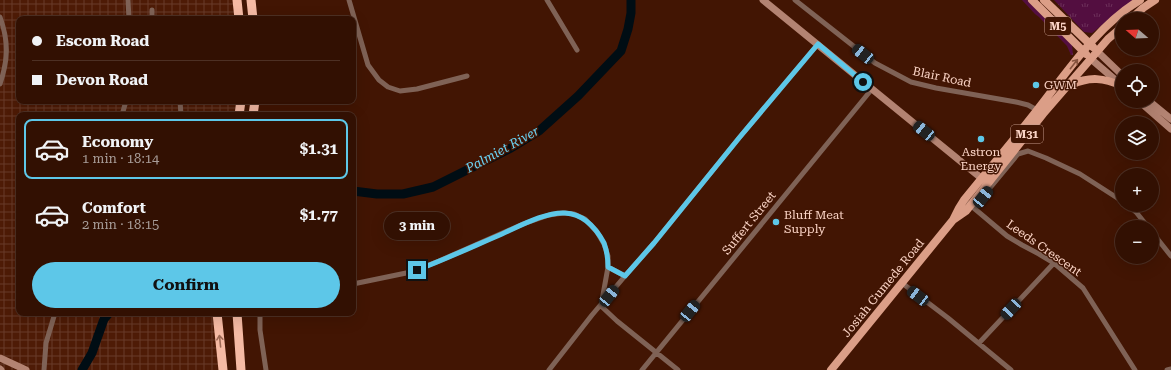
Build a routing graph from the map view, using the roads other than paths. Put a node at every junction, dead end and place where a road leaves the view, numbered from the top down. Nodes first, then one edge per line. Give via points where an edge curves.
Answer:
1 (128, 0) edge
2 (237, 0) edge
3 (251, 0) edge
4 (349, 0) edge
5 (547, 0) edge
6 (763, 0) edge
7 (795, 0) edge
8 (1032, 0) edge
9 (1044, 0) edge
10 (1140, 0) edge
11 (1155, 0) edge
12 (152, 10) dead end
13 (1139, 12) edge
14 (129, 16) edge
15 (152, 16) edge
16 (239, 16) edge
17 (253, 16) edge
18 (354, 16) edge
19 (0, 18) edge
20 (356, 24) edge
21 (1115, 33) edge
22 (818, 44) junction
23 (1090, 44) junction
24 (577, 50) dead end
25 (1084, 52) junction
26 (1098, 52) junction
27 (1091, 59) junction
28 (1115, 68) edge
29 (467, 76) dead end
30 (1115, 80) edge
31 (1115, 83) edge
32 (0, 84) edge
33 (1068, 86) junction
34 (872, 89) junction
35 (1147, 108) edge
36 (1158, 108) edge
37 (1037, 110) junction
38 (1171, 119) edge
39 (1171, 129) edge
40 (984, 181) junction
41 (1115, 196) edge
42 (970, 204) junction
43 (1136, 212) edge
44 (1142, 220) edge
45 (1159, 241) edge
46 (1171, 256) edge
47 (1054, 264) junction
48 (608, 267) junction
49 (625, 276) junction
50 (356, 283) edge
51 (902, 283) junction
52 (601, 306) junction
53 (54, 316) edge
54 (218, 316) edge
55 (236, 316) edge
56 (260, 316) edge
57 (979, 343) junction
58 (657, 352) junction
59 (0, 358) edge
60 (242, 368) edge
61 (1171, 369) edge
62 (26, 370) edge
63 (44, 370) edge
64 (223, 370) edge
65 (266, 370) edge
66 (549, 370) edge
67 (642, 370) edge
68 (678, 370) edge
69 (831, 370) edge
70 (1011, 370) edge
71 (1135, 370) edge
72 (1167, 370) edge

1 - 14 street
2 - 16 highway
3 - 17 highway
4 - 18 street
5 - 24 street
6 - 22 street
7 - 37 street, Blair Road via 875,64 911,82 1016,102
8 - 25 main road, M5
9 - 23 main road, M5
10 - 23 main road, Josiah Gumede Road / M31 via 1115,18
11 - 13 main road
12 - 15 street
19 - 32 street via 7,52
20 - 29 street via 368,65 388,87 400,91 417,89
21 - 26 main road, Josiah Gumede Road / M31
22 - 34 street
22 - 49 street
23 - 25 main road, Josiah Gumede Road / M31
23 - 26 main road, M5
25 - 27 main road, M5
37 -> 25 main road, Josiah Gumede Road / M31
26 - 27 main road, Josiah Gumede Road / M31
26 - 28 street, M5
27 - 30 street, M5
27 - 33 main road, Josiah Gumede Road / M31
31 - 33 main road via 1087,79
33 - 40 main road, Josiah Gumede Road / M31
34 - 40 street
34 - 58 street, Suffert Street
35 - 39 street
36 - 38 street
37 - 40 main road, Josiah Gumede Road / M31
40 - 42 main road, Josiah Gumede Road / M31
41 - 42 street via 1080,174 1028,151 1018,154
42 - 47 street, Leeds Crescent via 1007,236
42 - 51 main road, Josiah Gumede Road / M31 via 958,208 953,220
43 - 44 street
45 - 46 street
47 - 57 street
47 - 71 street, Leeds Crescent via 1083,288
48 - 49 street
48 - 50 street via 604,244 596,232 585,219 563,213 523,224 411,272
48 - 52 street
49 - 52 street
51 - 57 street
51 - 69 main road, Josiah Gumede Road / M31
52 - 58 street
52 - 66 street
53 - 63 street via 48,334
64 -> 54 highway
55 - 60 highway
56 - 65 street
57 - 70 street
58 - 67 street, Suffert Street
58 - 68 street
59 - 62 street
61 - 72 street

